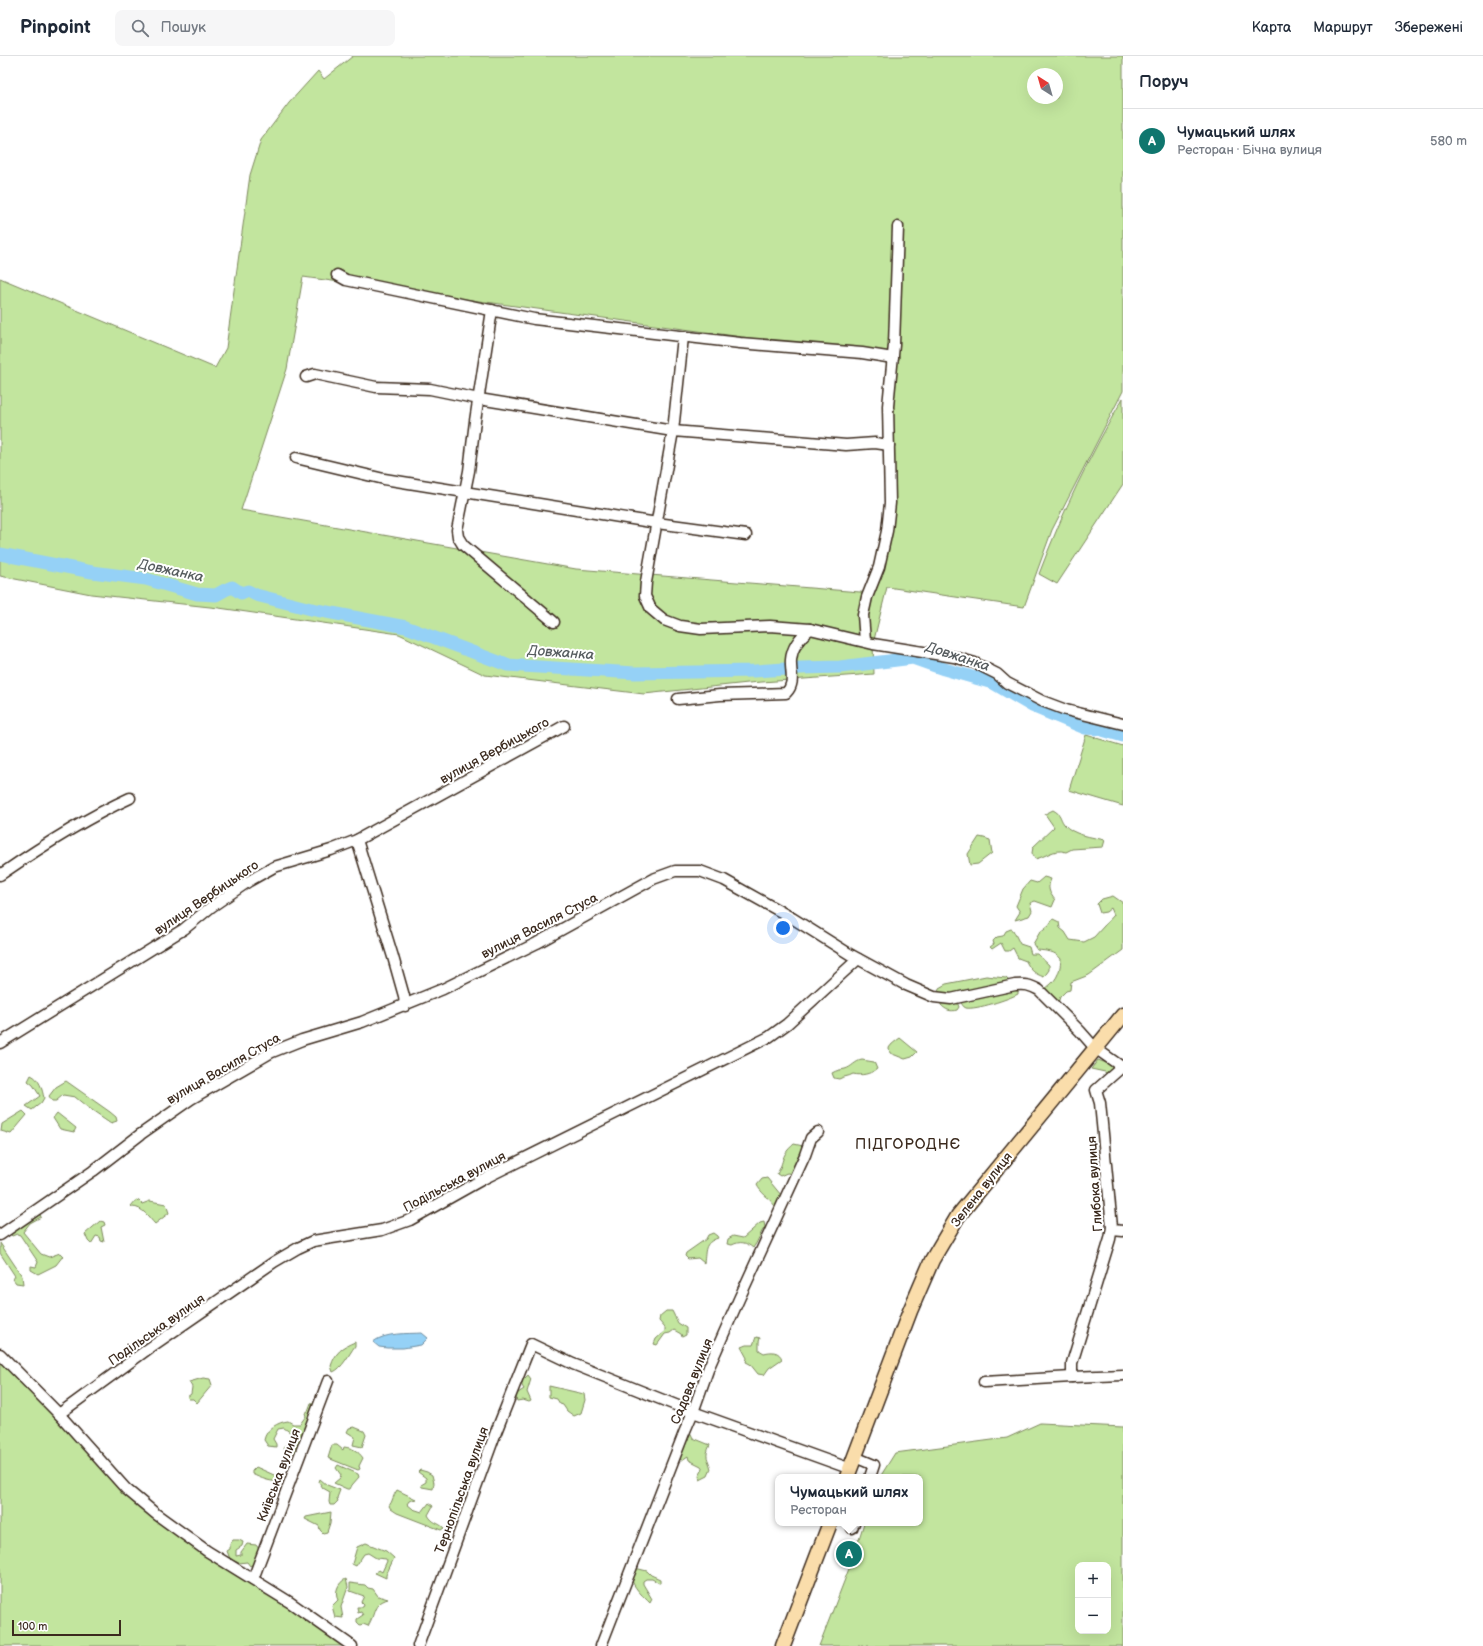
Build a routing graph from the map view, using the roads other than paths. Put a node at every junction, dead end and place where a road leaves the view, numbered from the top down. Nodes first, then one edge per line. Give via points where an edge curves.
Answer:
1 (898, 227) dead end
2 (337, 275) dead end
3 (492, 310) junction
4 (683, 337) junction
5 (893, 358) junction
6 (306, 377) dead end
7 (478, 399) junction
8 (673, 431) junction
9 (888, 446) junction
10 (296, 458) dead end
11 (465, 492) junction
12 (657, 523) junction
13 (746, 535) dead end
14 (554, 622) dead end
15 (810, 629) junction
16 (865, 641) junction
17 (678, 699) dead end
18 (1123, 724) edge
19 (564, 726) dead end
20 (130, 798) dead end
21 (357, 840) junction
22 (0, 875) edge
23 (858, 959) junction
24 (405, 1006) junction
25 (1123, 1015) edge
26 (0, 1043) edge
27 (1095, 1048) junction
28 (1122, 1067) edge
29 (818, 1132) dead end
30 (1112, 1230) junction
31 (1123, 1231) edge
32 (0, 1235) edge
33 (0, 1354) edge
34 (1123, 1376) edge
35 (1072, 1377) junction
36 (328, 1381) dead end
37 (984, 1382) dead end
38 (693, 1412) junction
39 (59, 1414) junction
40 (851, 1468) edge
41 (871, 1474) edge
42 (829, 1526) edge
43 (253, 1579) junction
44 (352, 1646) edge
45 (418, 1646) edge
46 (601, 1646) edge
47 (783, 1646) edge

1 - 5 street
2 - 3 street via 346,280
3 - 4 street via 534,319
3 - 7 street
4 - 5 street
4 - 8 street
5 - 9 street via 888,406
6 - 7 street via 315,374 376,387 430,389
7 - 8 street
7 - 11 street
8 - 9 street via 846,445 875,443
8 - 12 street
9 - 16 street via 890,472 887,531 879,567 863,615
10 - 11 street via 384,479
11 - 12 street
11 - 14 street via 458,530 458,537 463,545
12 - 13 street
12 - 15 street via 645,596 651,609 664,620 680,626 701,629 770,626
15 - 16 street
15 - 17 street via 801,636 794,647 790,662 792,683 786,693
16 - 18 street via 975,663 1042,701 1066,710
19 - 21 street, вулиця Вербицького
20 - 22 street via 99,812
21 - 24 street via 393,957
21 - 26 street, вулиця Вербицького via 274,867 211,907 178,933
23 - 24 street, вулиця Василя Стуса via 786,914 724,880 700,871 675,871 653,879 537,943
23 - 27 street, вулиця Василя Стуса via 934,997 951,999 1015,985 1031,986 1044,995
23 - 39 street, Подільська вулиця via 787,1024 769,1037 484,1179 410,1220 382,1230 313,1241 298,1248 148,1349
24 - 32 street, вулиця Василя Стуса via 272,1052 191,1099
25 - 27 highway, Зелена вулиця
27 - 28 street, вулиця Василя Стуса
27 - 40 highway, Зелена вулиця via 958,1216 932,1260
28 - 30 street, Глибока вулиця via 1096,1090 1100,1103
29 - 38 street, Садова вулиця via 811,1138 739,1299
30 - 31 street
30 - 35 street, Глибока вулиця via 1072,1363
33 - 39 street
34 - 35 street
35 - 37 street
36 - 43 street, Київська вулиця
38 - 40 street
38 - 45 street, Тернопільська вулиця via 573,1364 531,1344
38 - 46 street, Садова вулиця
39 - 43 street via 126,1490 207,1551
40 - 41 street via 874,1465
42 - 47 highway
43 - 44 street

